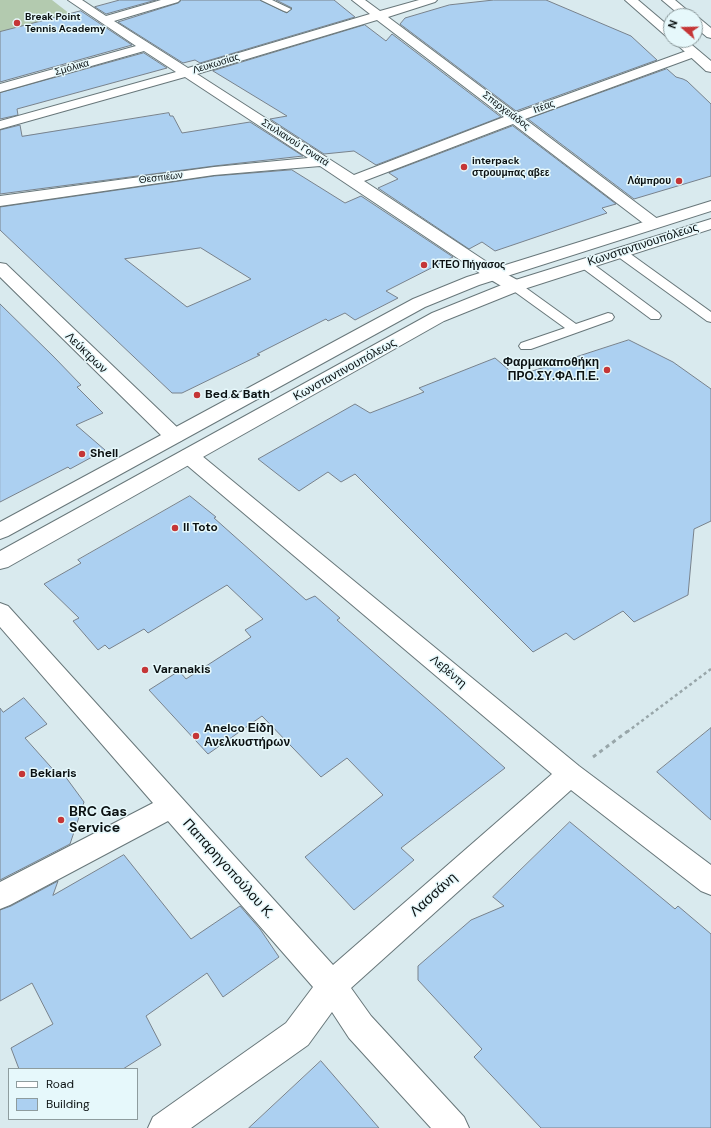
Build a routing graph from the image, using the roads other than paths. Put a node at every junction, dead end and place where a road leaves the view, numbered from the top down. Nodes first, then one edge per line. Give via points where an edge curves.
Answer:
1 (74, 0) edge
2 (174, 0) edge
3 (265, 0) edge
4 (358, 0) edge
5 (431, 0) edge
6 (631, 0) edge
7 (670, 1) edge
8 (678, 8) edge
9 (287, 9) dead end
10 (379, 16) junction
11 (104, 20) junction
12 (663, 27) edge
13 (145, 47) junction
14 (688, 48) edge
15 (693, 52) junction
16 (711, 68) edge
17 (186, 73) junction
18 (0, 88) edge
19 (515, 118) junction
20 (0, 125) edge
21 (323, 161) junction
22 (351, 181) junction
23 (0, 200) edge
24 (711, 206) edge
25 (653, 223) junction
26 (711, 224) edge
27 (621, 253) junction
28 (584, 264) junction
29 (0, 268) edge
30 (493, 274) junction
31 (515, 286) junction
32 (608, 316) dead end
33 (655, 316) dead end
34 (711, 318) edge
35 (573, 328) junction
36 (526, 346) dead end
37 (174, 436) junction
38 (189, 456) junction
39 (0, 531) edge
40 (0, 561) edge
41 (0, 612) edge
42 (570, 774) junction
43 (171, 806) junction
44 (711, 882) edge
45 (0, 896) edge
46 (332, 986) junction
47 (164, 1128) edge
48 (453, 1128) edge

1 - 11 main road, Στυλιανού Γονατά
2 - 11 main road
3 - 9 lane
4 - 10 main road, Σπερχειάδος
5 - 10 main road, Λευκωσίας
6 - 12 main road
7 - 8 main road
10 - 17 main road, Λευκωσίας
10 - 19 main road, Σπερχειάδος
11 - 13 main road, Στυλιανού Γονατά
13 - 17 main road, Στυλιανού Γονατά
13 - 18 main road, Σμόλικα
14 - 15 main road
15 - 16 main road
15 - 19 main road, Ιτέας
17 - 20 main road, Λευκωσίας
17 - 21 main road, Στυλιανού Γονατά
19 - 22 main road, Ιτέας
19 - 25 main road, Σπερχειάδος
21 - 22 main road, Στυλιανού Γονατά
21 - 23 main road, Θεσπιέων via 214,171
22 - 30 main road, Στυλιανού Γονατά
24 - 25 main road, Κωνσταντινουπόλεως
25 - 30 main road, Κωνσταντινουπόλεως
26 - 27 main road, Κωνσταντινουπόλεως
27 - 28 main road, Κωνσταντινουπόλεως
27 - 34 lane
28 - 31 main road, Κωνσταντινουπόλεως
28 - 33 lane
29 - 37 main road, Λεύκτρων
30 - 31 main road, Στυλιανού Γονατά
30 - 37 main road, Κωνσταντινουπόλεως via 419,303
31 - 35 lane
31 - 38 main road, Κωνσταντινουπόλεως via 438,317
32 - 35 lane
35 - 36 lane
37 - 39 main road, Κωνσταντινουπόλεως
38 - 40 main road, Κωνσταντινουπόλεως
38 - 42 main road, Λεβέντη
41 - 43 main road, Παπαρηγοπούλου Κ.
42 - 44 main road, Λεβέντη
42 - 46 main road, Λασσάνη
43 - 45 main road
43 - 46 main road, Παπαρηγοπούλου Κ.
46 - 47 main road, Λασσάνη via 297,1034
46 - 48 main road, Παπαρηγοπούλου Κ. via 360,1027

